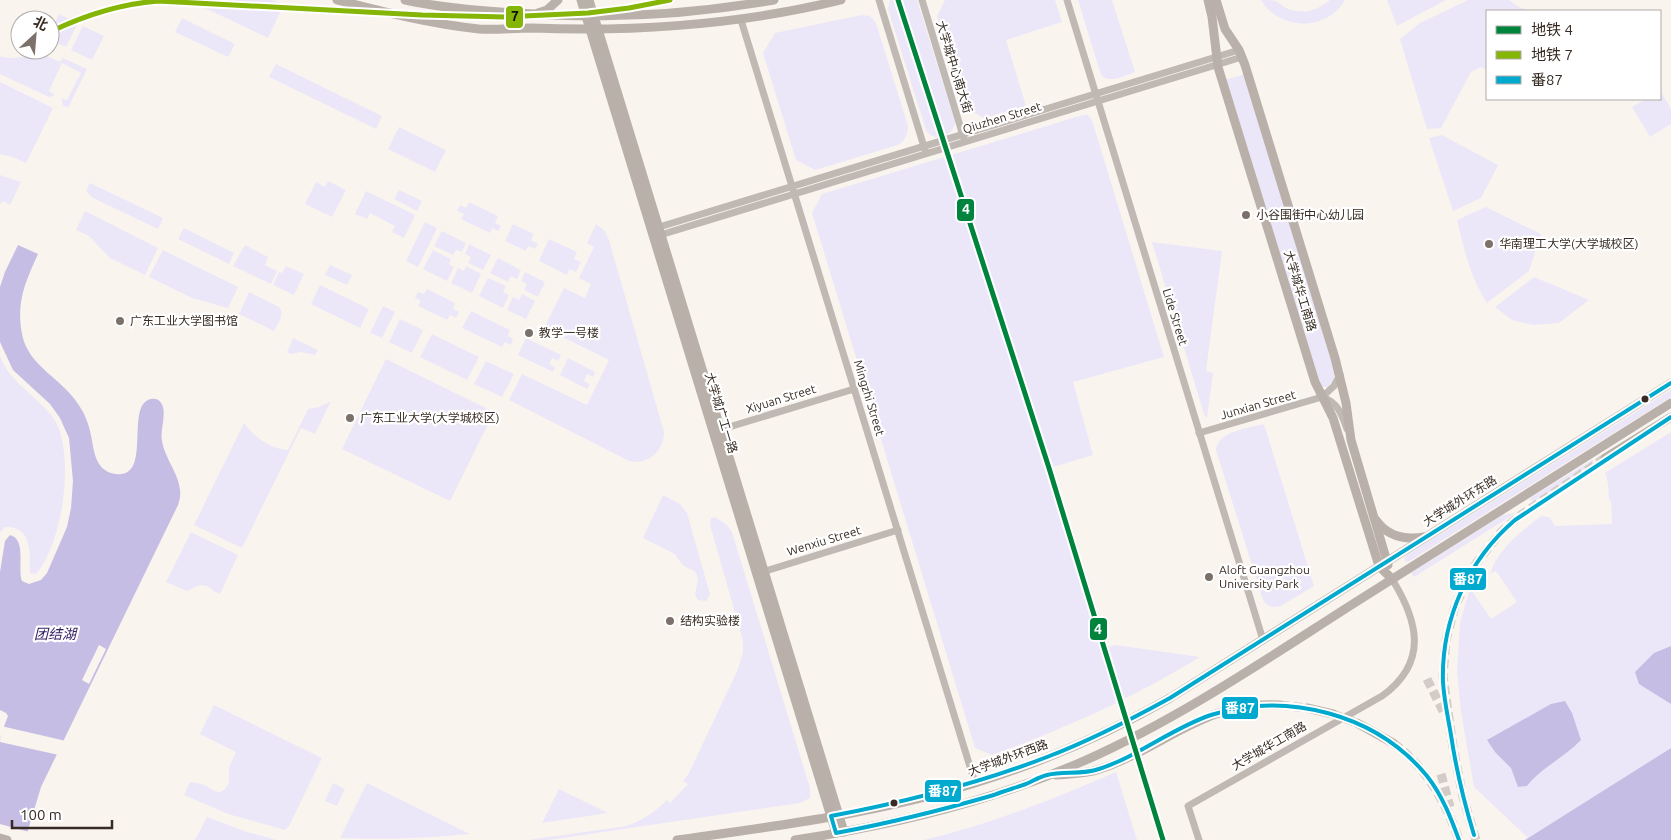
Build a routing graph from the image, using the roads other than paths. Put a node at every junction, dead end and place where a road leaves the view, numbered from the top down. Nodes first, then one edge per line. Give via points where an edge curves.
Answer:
1 (337, 0) edge
2 (405, 0) edge
3 (558, 0) edge
4 (582, 0) edge
5 (589, 0) edge
6 (774, 0) edge
7 (841, 0) edge
8 (880, 0) edge
9 (922, 0) edge
10 (1066, 0) edge
11 (1208, 0) edge
12 (1216, 0) edge
13 (736, 3) edge
14 (533, 14) junction
15 (590, 16) junction
16 (741, 20) junction
17 (595, 30) junction
18 (1240, 53) junction
19 (1217, 60) junction
20 (1096, 97) junction
21 (964, 138) junction
22 (925, 150) junction
23 (793, 190) junction
24 (656, 232) junction
25 (1340, 374) junction
26 (1671, 383) edge
27 (854, 389) junction
28 (1322, 398) junction
29 (1671, 403) edge
30 (1671, 417) edge
31 (717, 430) junction
32 (1199, 434) junction
33 (1351, 440) junction
34 (1605, 458) tunnel mouth
35 (1373, 513) junction
36 (898, 530) junction
37 (1429, 535) junction
38 (1383, 563) junction
39 (761, 572) junction
40 (1392, 579) junction
41 (1263, 640) junction
42 (1280, 705) tunnel mouth
43 (1307, 708) tunnel mouth
44 (1333, 714) tunnel mouth
45 (1357, 723) tunnel mouth
46 (1393, 743) tunnel mouth
47 (1048, 775) junction
48 (975, 783) junction
49 (881, 807) junction
50 (835, 816) junction
51 (884, 823) junction
52 (842, 836) edge
53 (0, 838) edge
54 (7, 840) edge
55 (677, 840) edge
56 (795, 840) edge
57 (1199, 840) edge

1 - 17 main road via 416,19 480,29
2 - 14 main road
3 - 14 main road via 547,10
4 - 15 main road, 大学城广工一路
5 - 15 main road, 大学城广工一路
6 - 13 main road
7 - 16 main road
8 - 22 street
9 - 21 street, 大学城中心南大街
10 - 20 street, Lide Street
11 - 19 main road, 大学城华工南路
12 - 18 main road, 大学城华工南路 via 1225,29
13 - 15 main road via 648,15
14 - 15 main road
15 - 17 main road, 大学城广工一路
16 - 17 main road via 694,26
16 - 23 street, Mingzhi Street
17 - 24 main road, 大学城广工一路
18 - 19 street, Qiuzhen Street
18 - 25 main road, 大学城华工南路
19 - 20 street, Qiuzhen Street
19 - 28 main road, 大学城华工南路
20 - 21 street, Qiuzhen Street
20 - 32 street, Lide Street
21 - 22 street, Qiuzhen Street
22 - 23 street, Qiuzhen Street
23 - 24 street, Qiuzhen Street
23 - 27 street, Mingzhi Street
24 - 31 main road, 大学城广工一路
25 - 28 street
25 - 33 main road, 大学城华工南路
26 - 37 main road, 大学城外环东路
27 - 31 street, Xiyuan Street
27 - 36 street, Mingzhi Street
28 - 32 street, Junxian Street
28 - 33 street via 1338,408
28 - 38 main road, 大学城华工南路 via 1333,418
29 - 40 main road
30 - 34 main road
31 - 39 main road, 大学城广工一路
32 - 41 street, Lide Street
33 - 35 main road, 大学城华工南路
35 - 37 main road via 1380,525 1395,535 1416,538
35 - 38 main road, 大学城华工南路
36 - 39 street, Wenxiu Street
36 - 48 street, Mingzhi Street
37 - 38 main road, 大学城外环东路
38 - 40 main road, 大学城华工南路
38 - 41 main road, 大学城外环东路
39 - 50 main road, 大学城广工一路
40 - 47 main road via 1159,724
40 - 57 street, 大学城华工南路 via 1405,601 1414,628 1412,656 1400,680 1377,699 1188,806
41 - 48 main road, 大学城外环西路 via 1120,725 1053,755
42 - 47 main road via 1246,707 1213,714 1099,769
43 - 44 main road
45 - 46 main road
47 - 51 main road via 972,801
48 - 49 main road, 大学城外环西路
49 - 50 main road, 大学城外环西路
49 - 51 main road via 874,815 878,822
50 - 52 main road, 大学城广工一路
50 - 55 main road, 大学城外环西路
51 - 52 main road
52 - 56 main road
53 - 54 main road

